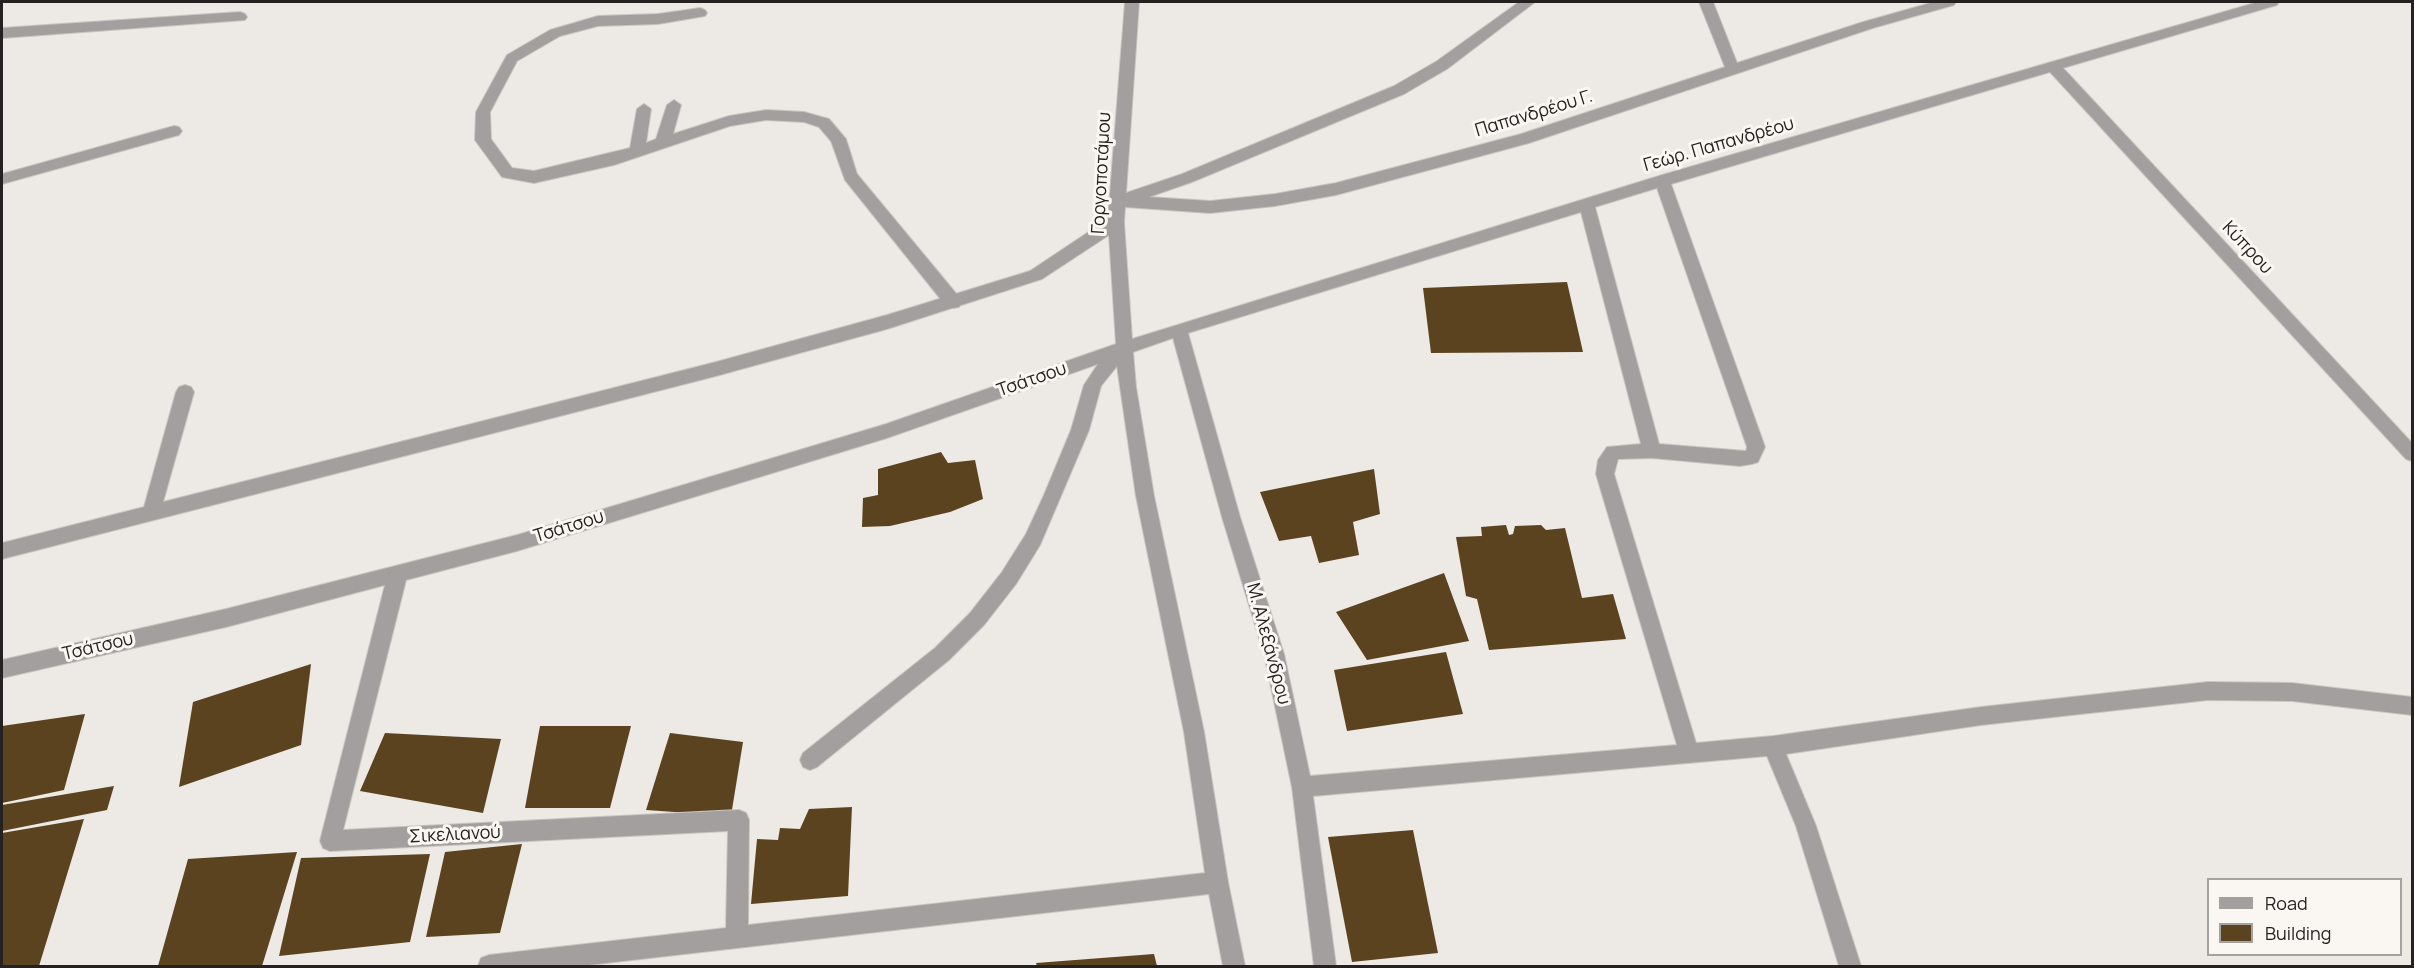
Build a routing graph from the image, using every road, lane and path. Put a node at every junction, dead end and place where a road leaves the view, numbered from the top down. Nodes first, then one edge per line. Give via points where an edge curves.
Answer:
1 (1132, 2) edge
2 (1528, 2) edge
3 (1706, 2) edge
4 (1949, 2) edge
5 (2272, 2) edge
6 (700, 13) dead end
7 (240, 16) dead end
8 (2, 33) edge
9 (2053, 67) junction
10 (1733, 70) junction
11 (674, 105) dead end
12 (644, 109) dead end
13 (174, 131) dead end
14 (663, 143) junction
15 (637, 151) junction
16 (2, 179) edge
17 (1662, 182) junction
18 (1118, 201) junction
19 (1587, 206) junction
20 (1116, 222) junction
21 (953, 302) junction
22 (1179, 329) junction
23 (1125, 347) junction
24 (185, 392) dead end
25 (1652, 451) junction
26 (2412, 454) edge
27 (151, 514) junction
28 (2, 550) edge
29 (398, 573) junction
30 (2, 669) edge
31 (2412, 706) edge
32 (1773, 746) junction
33 (1689, 752) junction
34 (810, 760) dead end
35 (1302, 787) junction
36 (1217, 882) junction
37 (736, 938) junction
38 (565, 962) edge
39 (489, 966) edge
40 (1234, 966) edge
41 (1325, 966) edge
42 (1850, 966) edge

1 - 18 street, Γοργοποτάμου
2 - 18 street via 1442,65 1399,90 1187,178
3 - 10 street
4 - 10 street, Παπανδρέου Γ. via 1868,24
5 - 9 street, Γεώρ. Παπανδρέου
6 - 15 street via 598,21 555,33 512,58 483,112 483,140 507,173 534,177
7 - 8 street
9 - 17 street, Γεώρ. Παπανδρέου
9 - 26 street, Κύπρου
10 - 18 street, Παπανδρέου Γ. via 1524,139 1336,189 1210,207
11 - 14 street
12 - 15 street
13 - 16 street
14 - 15 street
14 - 21 street via 766,115 804,117 824,123 838,139 850,176
17 - 19 street, Γεώρ. Παπανδρέου
17 - 25 street via 1756,447 1752,458 1740,459
18 - 20 street, Γοργοποτάμου
19 - 22 street, Γεώρ. Παπανδρέου
19 - 25 street
20 - 21 street via 1036,275
20 - 23 street, Γοργοποτάμου
21 - 27 street via 716,369
22 - 23 street, Τσάτσου
22 - 35 street, Μ. Αλεξάνδρου via 1274,654
23 - 29 street, Τσάτσου via 887,431 517,543
23 - 34 street via 1093,385 1080,430 1053,495 1009,578 977,619 942,654
23 - 36 street via 1127,387 1145,496 1194,732
24 - 27 street
25 - 33 street via 1613,452 1605,474
27 - 28 street
29 - 30 street, Τσάτσου via 226,618
29 - 37 street, Σικελιανού via 330,841 739,820
31 - 32 street via 2292,692 2208,691 1981,716
32 - 33 street
32 - 42 street via 1806,826
33 - 35 street
35 - 41 street, Μ. Αλεξάνδρου
36 - 37 street
36 - 40 street
37 - 38 street
38 - 39 street

